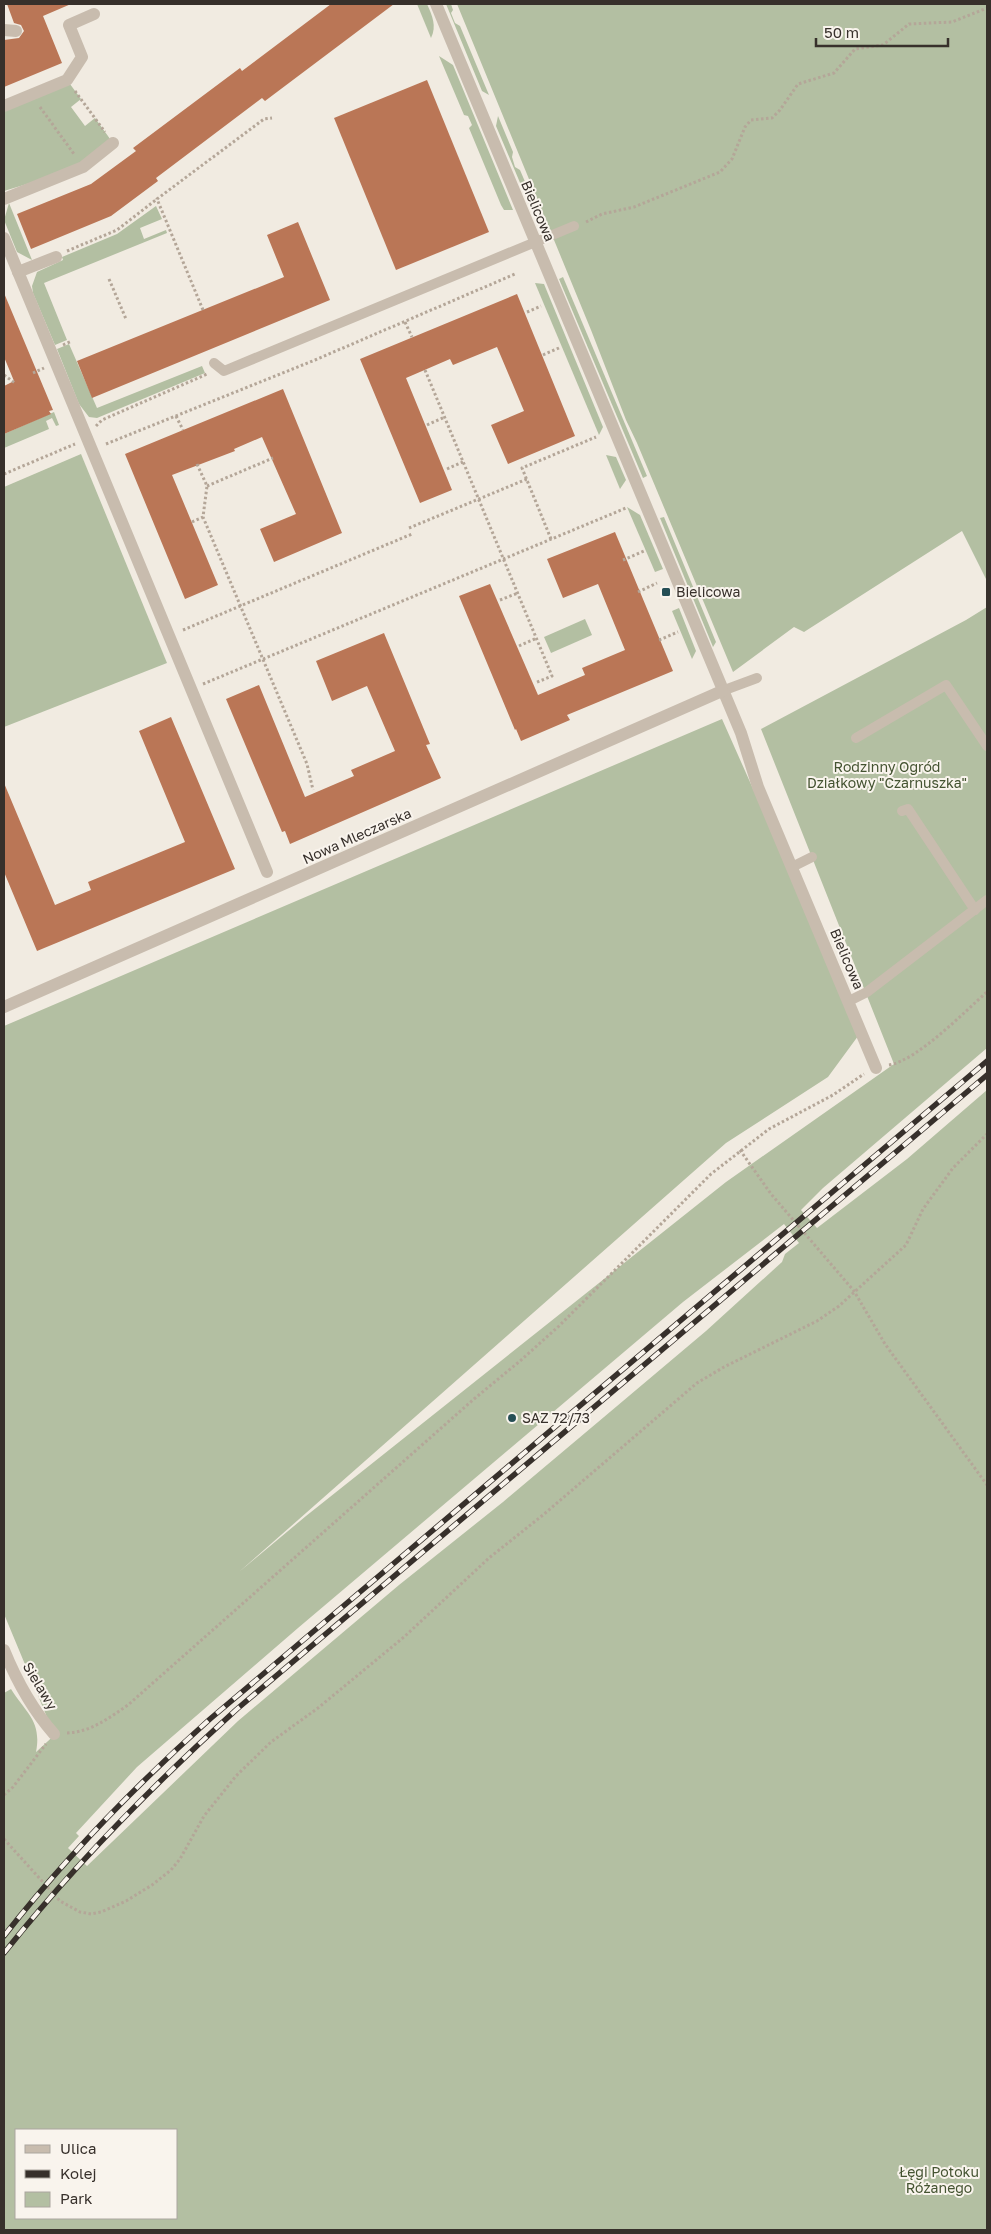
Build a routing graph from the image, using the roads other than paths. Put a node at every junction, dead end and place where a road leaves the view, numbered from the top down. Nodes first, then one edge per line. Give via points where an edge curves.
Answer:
1 (436, 4) edge
2 (94, 14) dead end
3 (4, 106) edge
4 (113, 143) road end
5 (4, 199) edge
6 (574, 226) road end
7 (4, 238) edge
8 (535, 242) junction
9 (56, 257) road end
10 (18, 272) junction
11 (214, 363) dead end
12 (757, 678) dead end
13 (722, 691) junction
14 (856, 738) dead end
15 (987, 746) edge
16 (902, 811) dead end
17 (812, 858) dead end
18 (792, 866) junction
19 (266, 872) dead end
20 (987, 900) edge
21 (975, 910) junction
22 (849, 1001) junction
23 (4, 1007) edge
24 (876, 1068) road end
25 (4, 1650) edge
26 (54, 1734) road end

1 - 8 street, Bielicowa
2 - 3 street via 69,24 82,57 67,80
4 - 5 street via 83,167
6 - 8 lane
7 - 10 street
8 - 11 lane via 224,371
8 - 13 street, Bielicowa
9 - 10 street
10 - 19 street
12 - 13 lane
13 - 18 street, Bielicowa
13 - 23 street, Nowa Mleczarska
14 - 15 lane via 946,685
16 - 21 lane via 908,809
17 - 18 lane
18 - 22 street, Bielicowa
20 - 21 lane
21 - 22 lane via 867,992
22 - 24 street, Bielicowa
25 - 26 street, Sielawy via 24,1694

